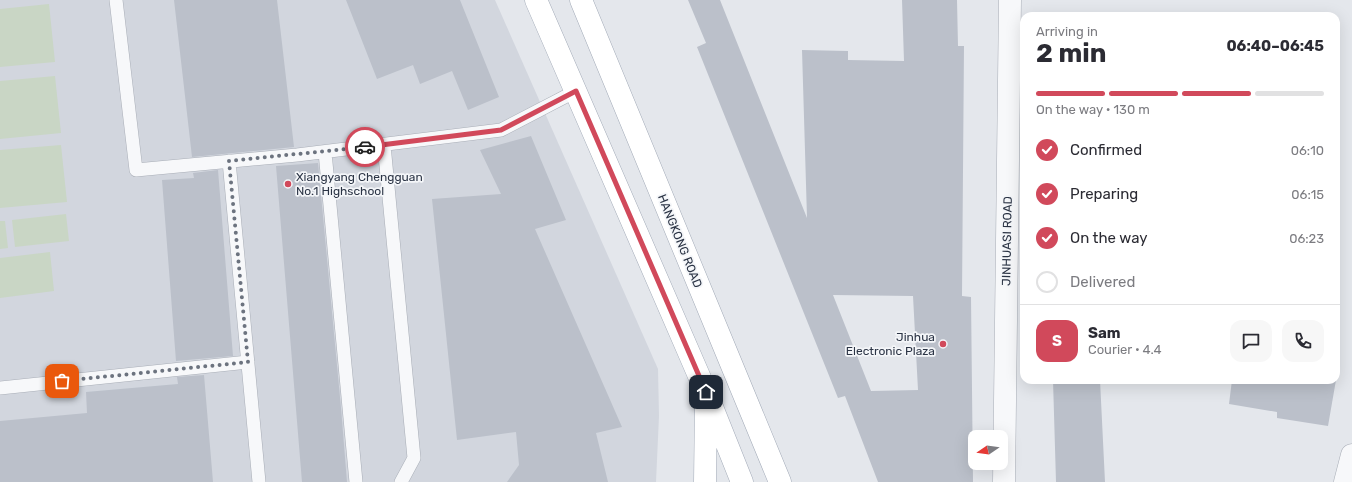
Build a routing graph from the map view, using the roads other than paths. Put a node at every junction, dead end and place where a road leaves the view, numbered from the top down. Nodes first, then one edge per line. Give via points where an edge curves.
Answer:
1 (116, 0) edge
2 (536, 0) edge
3 (581, 0) edge
4 (1010, 0) edge
5 (576, 91) junction
6 (384, 145) junction
7 (325, 152) junction
8 (229, 161) junction
9 (248, 362) junction
10 (0, 388) edge
11 (706, 392) junction
12 (1352, 454) edge
13 (259, 482) edge
14 (356, 482) edge
15 (401, 482) edge
16 (705, 482) edge
17 (742, 482) edge
18 (780, 482) edge
19 (1004, 482) edge
20 (1345, 482) edge

1 - 8 lane via 136,170
2 - 5 main road
3 - 18 main road, HANGKONG ROAD
4 - 19 street, JINHUASI ROAD
5 - 6 lane via 501,130
5 - 11 main road
6 - 7 lane
6 - 15 lane via 414,458
7 - 8 lane
7 - 14 lane
8 - 9 lane
9 - 10 lane
9 - 13 lane
11 - 16 main road
11 - 17 main road
12 - 20 street

